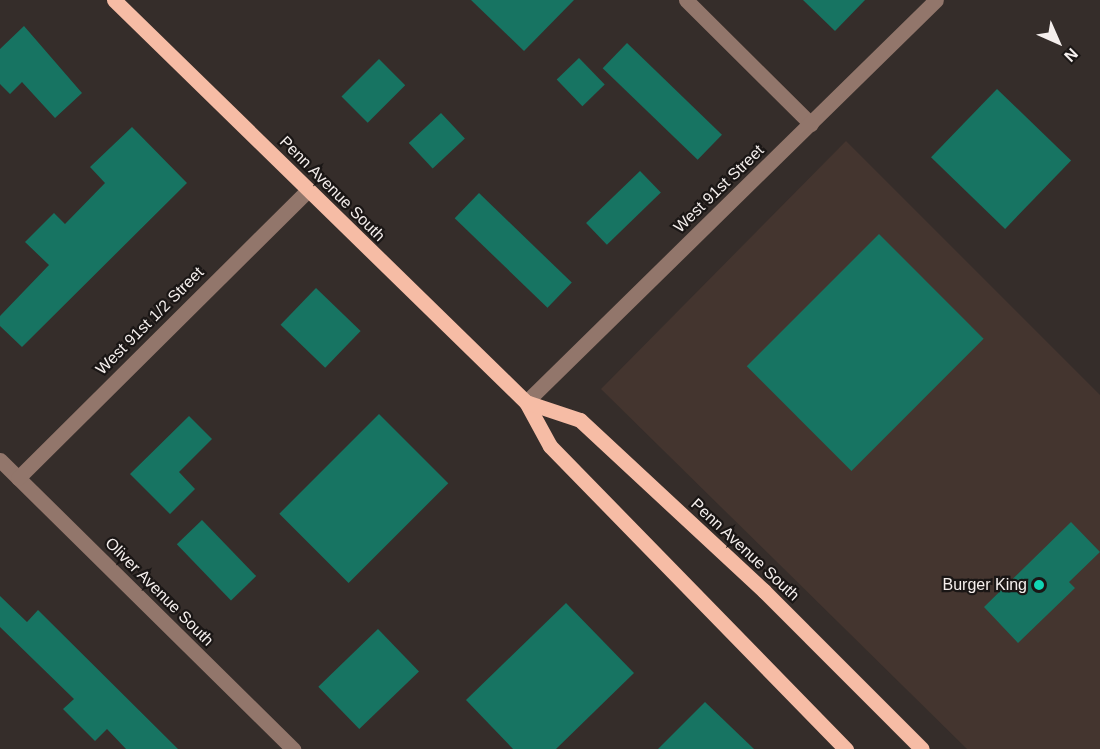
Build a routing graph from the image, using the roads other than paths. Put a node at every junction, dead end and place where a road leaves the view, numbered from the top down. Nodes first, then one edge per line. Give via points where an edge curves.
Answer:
1 (114, 0) edge
2 (686, 0) edge
3 (936, 0) edge
4 (811, 124) junction
5 (308, 190) junction
6 (526, 402) junction
7 (0, 460) edge
8 (18, 478) junction
9 (293, 749) edge
10 (846, 749) edge
11 (922, 749) edge

1 - 5 main road, Penn Avenue South
2 - 4 street
3 - 4 street, West 91st Street
4 - 6 street, West 91st Street
5 - 6 main road, Penn Avenue South
5 - 8 street, West 91st 1/2 Street
6 - 10 main road, Penn Avenue South via 550,446
6 - 11 main road, Penn Avenue South via 580,420 764,591
7 - 8 street, Oliver Avenue South
8 - 9 street, Oliver Avenue South

